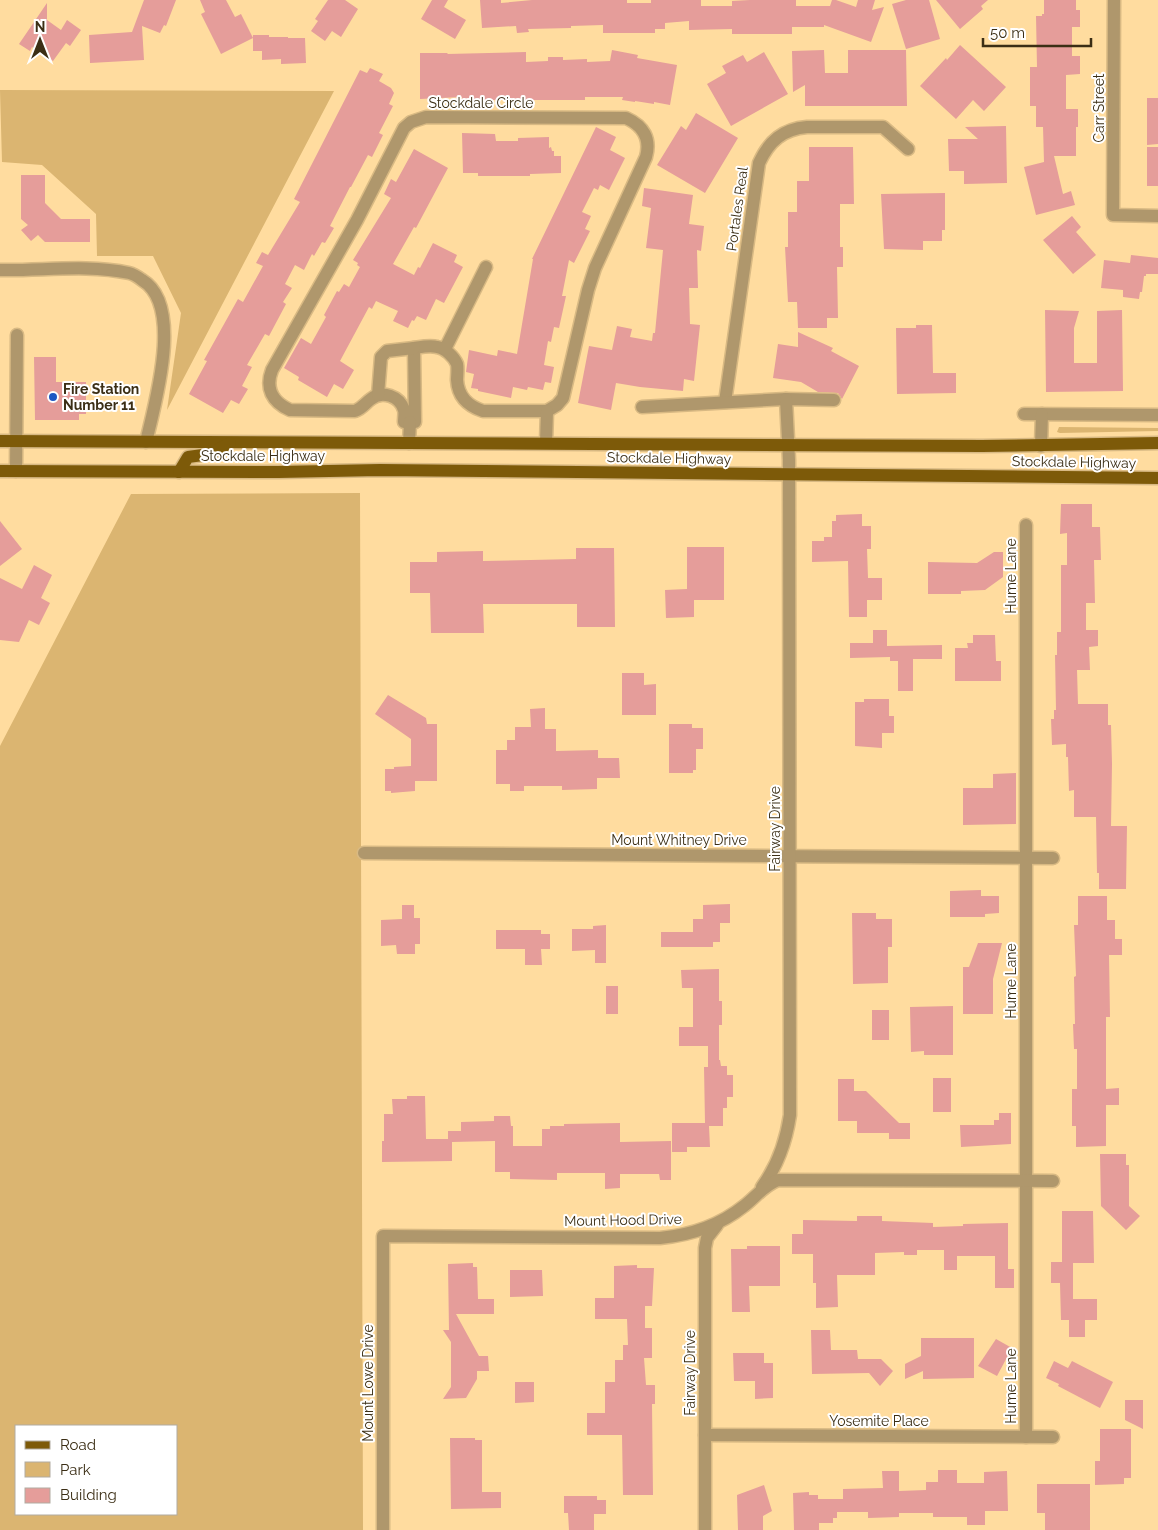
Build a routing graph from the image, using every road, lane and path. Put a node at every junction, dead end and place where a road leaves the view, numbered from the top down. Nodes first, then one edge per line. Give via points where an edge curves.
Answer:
1 (1114, 0) edge
2 (908, 149) dead end
3 (1158, 216) edge
4 (486, 267) dead end
5 (0, 270) edge
6 (17, 335) dead end
7 (414, 348) junction
8 (445, 349) junction
9 (378, 395) junction
10 (786, 399) junction
11 (834, 400) dead end
12 (725, 402) junction
13 (642, 407) dead end
14 (547, 411) junction
15 (1024, 414) dead end
16 (1042, 414) junction
17 (1158, 415) edge
18 (410, 422) junction
19 (0, 441) edge
20 (16, 441) junction
21 (146, 442) junction
22 (232, 442) junction
23 (409, 443) junction
24 (546, 443) junction
25 (1158, 444) edge
26 (789, 445) junction
27 (1041, 446) junction
28 (0, 471) edge
29 (16, 471) junction
30 (179, 472) junction
31 (789, 474) junction
32 (1158, 478) edge
33 (1026, 525) dead end
34 (364, 854) dead end
35 (790, 856) junction
36 (1026, 857) junction
37 (1053, 858) dead end
38 (1026, 1181) junction
39 (1053, 1181) dead end
40 (759, 1191) junction
41 (721, 1222) junction
42 (383, 1236) joint
43 (705, 1435) junction
44 (1026, 1437) junction
45 (1053, 1437) dead end
46 (384, 1530) edge
47 (705, 1530) edge

1 - 3 street, Carr Street via 1113,215
2 - 12 street, Portales Real via 883,127 807,127 784,132 765,150 759,163
4 - 8 street
5 - 21 street via 94,269 131,273 148,283 158,296 164,316 165,340
6 - 20 street
7 - 8 street via 435,346
7 - 9 street via 387,351 381,357
7 - 18 street via 415,422
8 - 14 street via 457,364 460,393 473,408 482,411
9 - 14 street, Stockdale Circle via 355,411 290,410 273,399 268,378 357,220 404,128 426,117 626,118 643,129 647,138 646,157 595,268 563,398
9 - 18 street via 386,394 400,402 404,422
10 - 11 street
10 - 12 street
10 - 26 street, Fairway Drive
12 - 13 street
14 - 24 street
15 - 16 street
16 - 17 street
16 - 27 street
18 - 23 street
19 - 20 main road, Stockdale Highway
20 - 21 main road, Stockdale Highway
20 - 29 street
21 - 22 main road, Stockdale Highway
22 - 23 main road, Stockdale Highway
22 - 30 main road, Stockdale Highway via 210,454 188,457
23 - 24 main road, Stockdale Highway
24 - 26 main road, Stockdale Highway
25 - 27 main road, Stockdale Highway
26 - 27 main road, Stockdale Highway
26 - 31 street, Fairway Drive
28 - 29 main road, Stockdale Highway
29 - 30 main road, Stockdale Highway
30 - 31 main road, Stockdale Highway via 380,470
31 - 32 main road, Stockdale Highway
31 - 35 street, Fairway Drive
33 - 36 street, Hume Lane
34 - 35 street, Mount Whitney Drive
35 - 36 street, Mount Whitney Drive
35 - 40 street, Fairway Drive via 790,1115 780,1158
36 - 37 street, Mount Whitney Drive
36 - 38 street, Hume Lane
38 - 39 street, Mount Hood Drive
38 - 40 street, Mount Hood Drive via 778,1180
38 - 44 street, Hume Lane
40 - 41 street, Mount Hood Drive
41 - 42 street, Mount Hood Drive via 701,1231 660,1238
41 - 43 street, Fairway Drive via 707,1238 705,1248
42 - 46 street, Mount Lowe Drive
43 - 44 street, Yosemite Place
43 - 47 street, Fairway Drive
44 - 45 street, Yosemite Place

